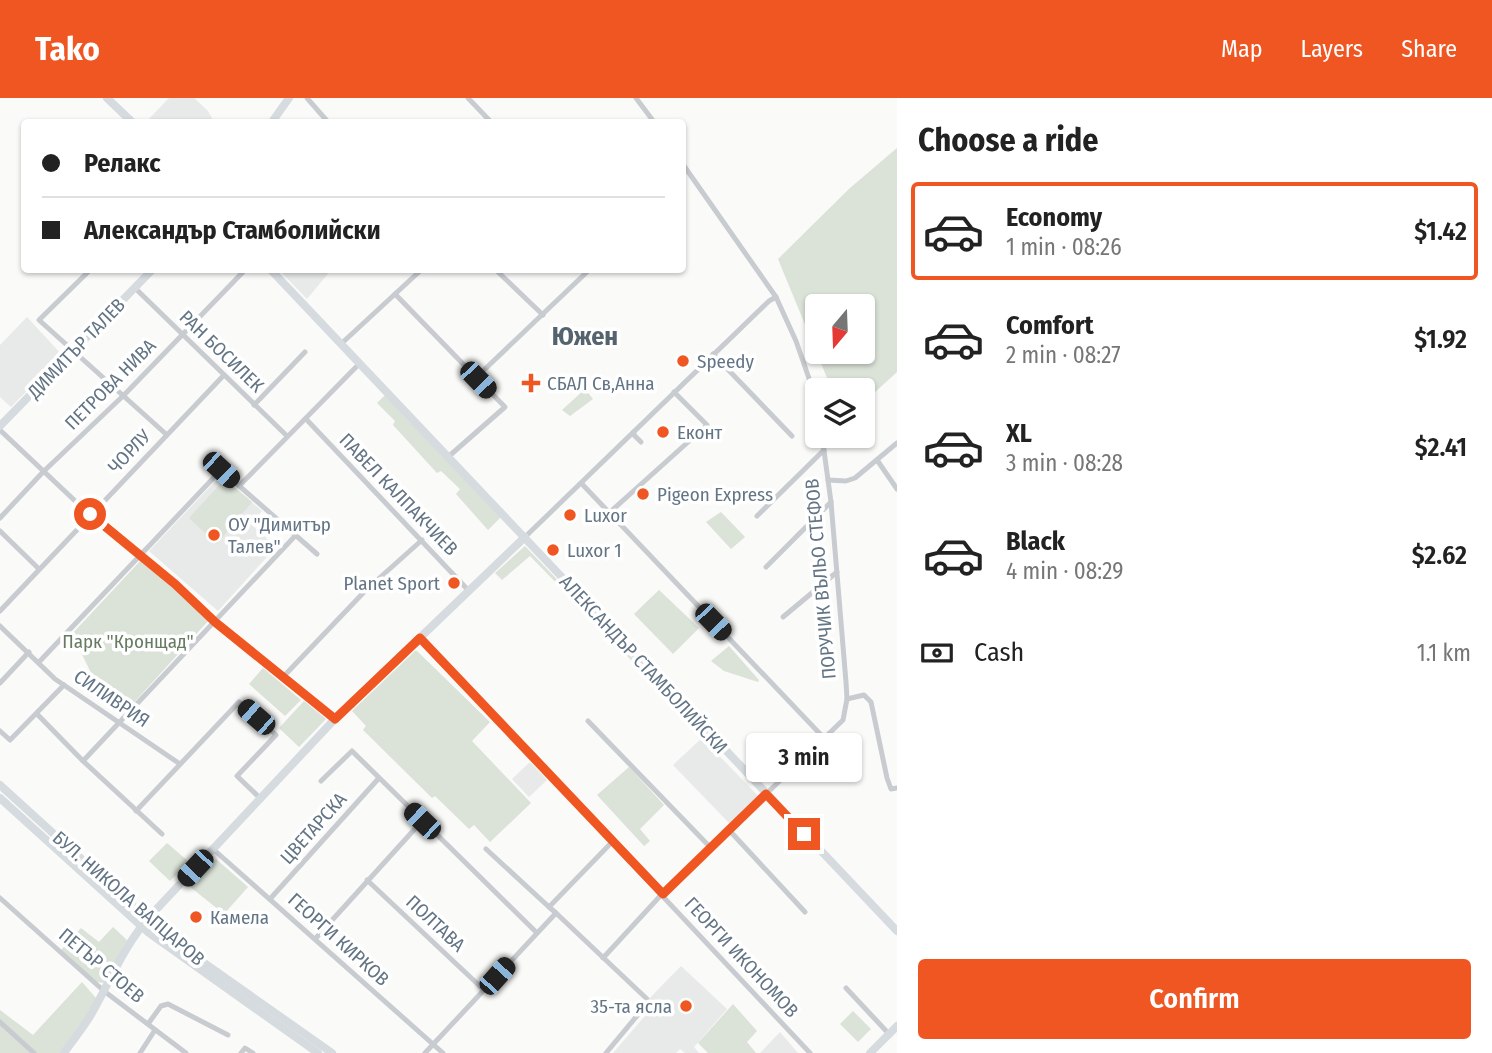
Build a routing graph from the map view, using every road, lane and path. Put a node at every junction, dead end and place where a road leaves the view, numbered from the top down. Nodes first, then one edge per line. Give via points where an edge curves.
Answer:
1 (107, 98) edge
2 (289, 98) edge
3 (307, 98) edge
4 (468, 98) edge
5 (636, 98) edge
6 (126, 119) edge
7 (274, 119) edge
8 (325, 119) edge
9 (488, 119) edge
10 (651, 119) edge
11 (686, 168) edge
12 (690, 173) junction
13 (686, 176) edge
14 (87, 273) edge
15 (149, 273) edge
16 (242, 273) edge
17 (274, 273) edge
18 (418, 273) edge
19 (499, 273) edge
20 (586, 273) edge
21 (135, 288) junction
22 (395, 294) junction
23 (776, 297) junction
24 (543, 316) junction
25 (181, 334) junction
26 (342, 343) junction
27 (74, 352) junction
28 (304, 352) dead end
29 (713, 354) junction
30 (360, 363) junction
31 (485, 369) dead end
32 (224, 375) junction
33 (809, 378) edge
34 (674, 392) junction
35 (124, 395) junction
36 (254, 405) junction
37 (306, 419) junction
38 (0, 428) edge
39 (634, 432) junction
40 (167, 435) junction
41 (287, 436) junction
42 (792, 436) dead end
43 (641, 442) dead end
44 (897, 443) edge
45 (824, 450) joint
46 (449, 457) junction
47 (877, 460) junction
48 (43, 472) junction
49 (828, 480) junction
50 (582, 484) junction
51 (239, 486) junction
52 (897, 489) edge
53 (831, 502) junction
54 (609, 513) junction
55 (90, 514) junction
56 (757, 516) dead end
57 (0, 518) edge
58 (0, 531) edge
59 (296, 535) junction
60 (525, 537) junction
61 (422, 540) junction
62 (317, 554) dead end
63 (141, 556) junction
64 (766, 567) dead end
65 (39, 569) junction
66 (837, 572) junction
67 (468, 591) junction
68 (0, 611) edge
69 (783, 617) dead end
70 (215, 622) junction
71 (0, 626) edge
72 (420, 638) junction
73 (29, 652) junction
74 (39, 662) junction
75 (283, 677) junction
76 (0, 683) edge
77 (64, 685) junction
78 (846, 699) junction
79 (37, 713) junction
80 (335, 719) junction
81 (588, 721) dead end
82 (121, 722) junction
83 (0, 731) edge
84 (823, 737) junction
85 (83, 761) junction
86 (180, 764) junction
87 (379, 778) junction
88 (321, 781) dead end
89 (0, 785) edge
90 (897, 788) edge
91 (766, 794) junction
92 (260, 797) junction
93 (0, 798) edge
94 (136, 811) junction
95 (422, 821) junction
96 (729, 830) junction
97 (162, 834) dead end
98 (612, 841) junction
99 (710, 847) junction
100 (213, 849) junction
101 (486, 849) dead end
102 (367, 880) junction
103 (663, 894) junction
104 (0, 898) edge
105 (270, 899) junction
106 (549, 908) junction
107 (805, 912) dead end
108 (556, 914) junction
109 (144, 923) junction
110 (536, 932) junction
111 (897, 932) edge
112 (315, 939) junction
113 (603, 958) junction
114 (846, 988) dead end
115 (484, 990) junction
116 (104, 991) junction
117 (0, 1022) edge
118 (148, 1024) junction
119 (897, 1026) edge
120 (155, 1030) junction
121 (889, 1034) junction
122 (228, 1035) dead end
123 (434, 1045) junction
124 (34, 1053) edge
125 (64, 1053) edge
126 (140, 1053) edge
127 (186, 1053) edge
128 (241, 1053) edge
129 (253, 1053) edge
130 (318, 1053) edge
131 (332, 1053) edge
132 (425, 1053) edge
133 (443, 1053) edge
134 (606, 1053) edge
135 (810, 1053) edge
136 (870, 1053) edge

1 - 6 street
2 - 7 street
3 - 8 street
4 - 9 street
5 - 10 street
11 - 12 street
12 - 13 street
12 - 23 street
14 - 27 street via 39,320
15 - 21 street, ДИМИТЪР ТАЛЕВ
16 - 25 street, ПЕТРОВА НИВА
17 - 26 street, АЛЕКСАНДЪР СТАМБОЛИЙСКИ
18 - 22 street
19 - 24 street
20 - 24 street
21 - 25 street, РАН БОСИЛЕК
21 - 27 street, ДИМИТЪР ТАЛЕВ
22 - 26 street
22 - 46 street via 505,407
23 - 29 street
23 - 33 street
24 - 31 street
25 - 32 street, РАН БОСИЛЕК
25 - 35 street, ПЕТРОВА НИВА
26 - 30 street, АЛЕКСАНДЪР СТАМБОЛИЙСКИ
27 - 35 street
27 - 38 street, ДИМИТЪР ТАЛЕВ
28 - 36 street
29 - 34 street
29 - 42 street
30 - 37 street
30 - 46 street, АЛЕКСАНДЪР СТАМБОЛИЙСКИ
32 - 36 street, РАН БОСИЛЕК
32 - 40 street, ЧОРЛУ
34 - 39 street
34 - 54 street via 707,425
35 - 40 street
35 - 48 street, ПЕТРОВА НИВА
36 - 41 street, РАН БОСИЛЕК
37 - 41 street
37 - 61 street, ПАВЕЛ КАЛПАКЧИЕВ
38 - 48 street
39 - 43 street
39 - 50 street
40 - 55 street, ЧОРЛУ
41 - 51 street
44 - 47 street
45 - 49 street, ПОРУЧИК ВЪЛЬО СТЕФОВ
45 - 56 street
46 - 60 street, АЛЕКСАНДЪР СТАМБОЛИЙСКИ
47 - 49 street via 855,478
47 - 52 street
48 - 55 street
48 - 57 street, ПЕТРОВА НИВА
49 - 53 street, ПОРУЧИК ВЪЛЬО СТЕФОВ
50 - 54 street
50 - 60 street
51 - 59 street
51 - 63 street via 221,470
53 - 64 street
53 - 66 street, ПОРУЧИК ВЪЛЬО СТЕФОВ
54 - 84 street
55 - 63 street
55 - 65 street, ЧОРЛУ
58 - 65 street
59 - 62 street
59 - 70 street
60 - 67 street
60 - 91 street, АЛЕКСАНДЪР СТАМБОЛИЙСКИ
61 - 67 street, ПАВЕЛ КАЛПАКЧИЕВ
61 - 75 street via 366,590
63 - 70 street
63 - 74 street
65 - 68 street, ЧОРЛУ
66 - 69 street
66 - 78 street, ПОРУЧИК ВЪЛЬО СТЕФОВ
67 - 72 street
70 - 75 street
70 - 82 street
71 - 73 street, СИЛИВРИЯ
72 - 80 street
72 - 98 street, ГЕОРГИ ИКОНОМОВ
73 - 74 street, СИЛИВРИЯ
73 - 76 street
74 - 77 street, СИЛИВРИЯ
75 - 80 street
77 - 79 street
77 - 82 street, СИЛИВРИЯ
78 - 84 street, ПОРУЧИК ВЪЛЬО СТЕФОВ via 843,720
78 - 90 street via 864,695 872,702 887,778 891,789
79 - 83 street via 10,740
79 - 85 street
80 - 92 street
81 - 99 street
82 - 85 street
82 - 86 street, СИЛИВРИЯ
84 - 91 street
85 - 94 street
86 - 92 street via 239,702 276,735 237,776
86 - 94 street
87 - 88 street via 352,751
87 - 95 street
87 - 105 street, ЦВЕТАРСКА
89 - 109 street, БУЛ. НИКОЛА ВАПЦАРОВ
91 - 96 street
91 - 111 street, АЛЕКСАНДЪР СТАМБОЛИЙСКИ
92 - 100 street
93 - 109 street, БУЛ. НИКОЛА ВАПЦАРОВ
94 - 97 street
95 - 102 street
95 - 110 street
96 - 99 street
96 - 107 street
98 - 103 street, ГЕОРГИ ИКОНОМОВ
98 - 106 street
99 - 103 street
100 - 105 street, ГЕОРГИ КИРКОВ
100 - 109 street
101 - 106 street
102 - 112 street
102 - 115 street, ПОЛТАВА
103 - 113 street
103 - 135 street, ГЕОРГИ ИКОНОМОВ
104 - 116 street, ПЕТЪР СТОЕВ
105 - 112 street, ГЕОРГИ КИРКОВ
106 - 108 street
108 - 110 street
108 - 113 street
109 - 116 street
109 - 130 street, БУЛ. НИКОЛА ВАПЦАРОВ via 188,962
109 - 131 street, БУЛ. НИКОЛА ВАПЦАРОВ
110 - 115 street
112 - 123 street, ГЕОРГИ КИРКОВ
113 - 134 street via 647,999
114 - 121 street
115 - 123 street
116 - 118 street, ПЕТЪР СТОЕВ
116 - 125 street
117 - 124 street
118 - 120 street, ПЕТЪР СТОЕВ
118 - 122 street via 161,1006 168,1004
119 - 121 street
120 - 126 street
120 - 127 street, ПЕТЪР СТОЕВ
121 - 136 street
123 - 132 street
123 - 133 street, ГЕОРГИ КИРКОВ
128 - 129 street via 245,1048

